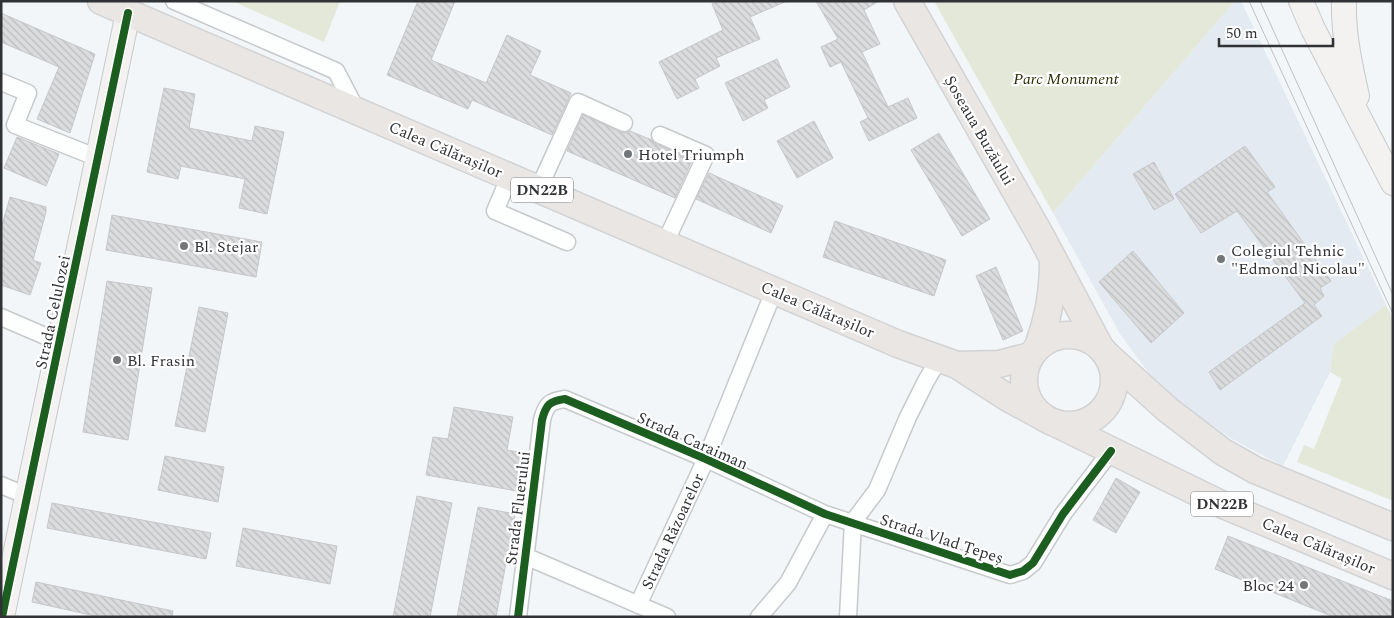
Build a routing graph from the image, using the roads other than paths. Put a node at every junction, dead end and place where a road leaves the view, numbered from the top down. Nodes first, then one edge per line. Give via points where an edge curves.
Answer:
1 (101, 1) edge
2 (174, 1) edge
3 (907, 1) edge
4 (1301, 1) edge
5 (1344, 1) edge
6 (128, 13) junction
7 (1, 82) edge
8 (357, 111) junction
9 (624, 123) dead end
10 (660, 135) dead end
11 (1373, 143) junction
12 (98, 158) junction
13 (510, 176) junction
14 (1393, 183) edge
15 (539, 188) junction
16 (567, 242) dead end
17 (665, 243) junction
18 (1053, 259) junction
19 (774, 291) junction
20 (1, 317) edge
21 (59, 342) junction
22 (1034, 351) junction
23 (1103, 351) junction
24 (948, 362) junction
25 (549, 403) joint
26 (1049, 420) junction
27 (1111, 451) junction
28 (706, 459) junction
29 (1, 485) edge
30 (27, 496) junction
31 (825, 514) junction
32 (853, 522) junction
33 (1393, 528) edge
34 (525, 556) junction
35 (1393, 576) edge
36 (638, 605) junction
37 (2, 617) edge
38 (518, 617) edge
39 (667, 617) edge
40 (759, 617) edge
41 (848, 617) edge

1 - 6 main road, Calea Călărașilor / DN22B
2 - 8 street via 336,71
3 - 18 main road, Șoseaua Buzăului
4 - 11 street
5 - 11 street via 1353,76
6 - 8 main road, Calea Călărașilor / DN22B
6 - 12 street, Strada Celulozei
7 - 12 street via 28,93 15,125
8 - 13 main road, Calea Călărașilor / DN22B
9 - 15 street via 578,102
10 - 17 street via 706,155
11 - 14 street
12 - 21 street, Strada Celulozei
13 - 15 main road, Calea Călărașilor / DN22B
13 - 16 street via 495,210
15 - 17 main road, Calea Călărașilor / DN22B
17 - 19 main road, Calea Călărașilor / DN22B
18 - 22 main road, Șoseaua Buzăului via 1049,312
18 - 23 main road, Șoseaua Buzăului
19 - 24 main road, Calea Călărașilor / DN22B
19 - 28 street, Strada Răzoarelor
20 - 21 street
21 - 30 street, Strada Celulozei
22 - 23 main road, DN22B via 1050,338 1064,334 1091,340
22 - 24 main road, Calea Călărașilor / DN22B via 999,364
22 - 26 main road, DN22B via 1024,369 1026,396 1034,408
23 - 26 main road, DN22B via 1112,366 1114,380 1112,394 1105,406 1082,423 1068,425
23 - 33 main road, DN22B via 1168,410 1223,452 1255,470
24 - 26 main road, Calea Călărașilor / DN22B
24 - 32 street via 926,381 877,490
25 - 28 street, Strada Caraiman via 565,400
25 - 34 street, Strada Fluerului via 542,420
26 - 27 main road, Calea Călărașilor / DN22B
27 - 32 street, Strada Vlad Țepeș via 1063,514 1033,563 1010,575
27 - 35 main road, Calea Călărașilor / DN22B via 1221,504
28 - 31 street, Strada Caraiman
28 - 36 street, Strada Răzoarelor
29 - 30 street
30 - 37 street, Strada Celulozei
31 - 32 street, Strada Vlad Țepeș
31 - 40 street via 788,583
32 - 41 street
34 - 36 street
34 - 38 street, Strada Fluerului
36 - 39 street

